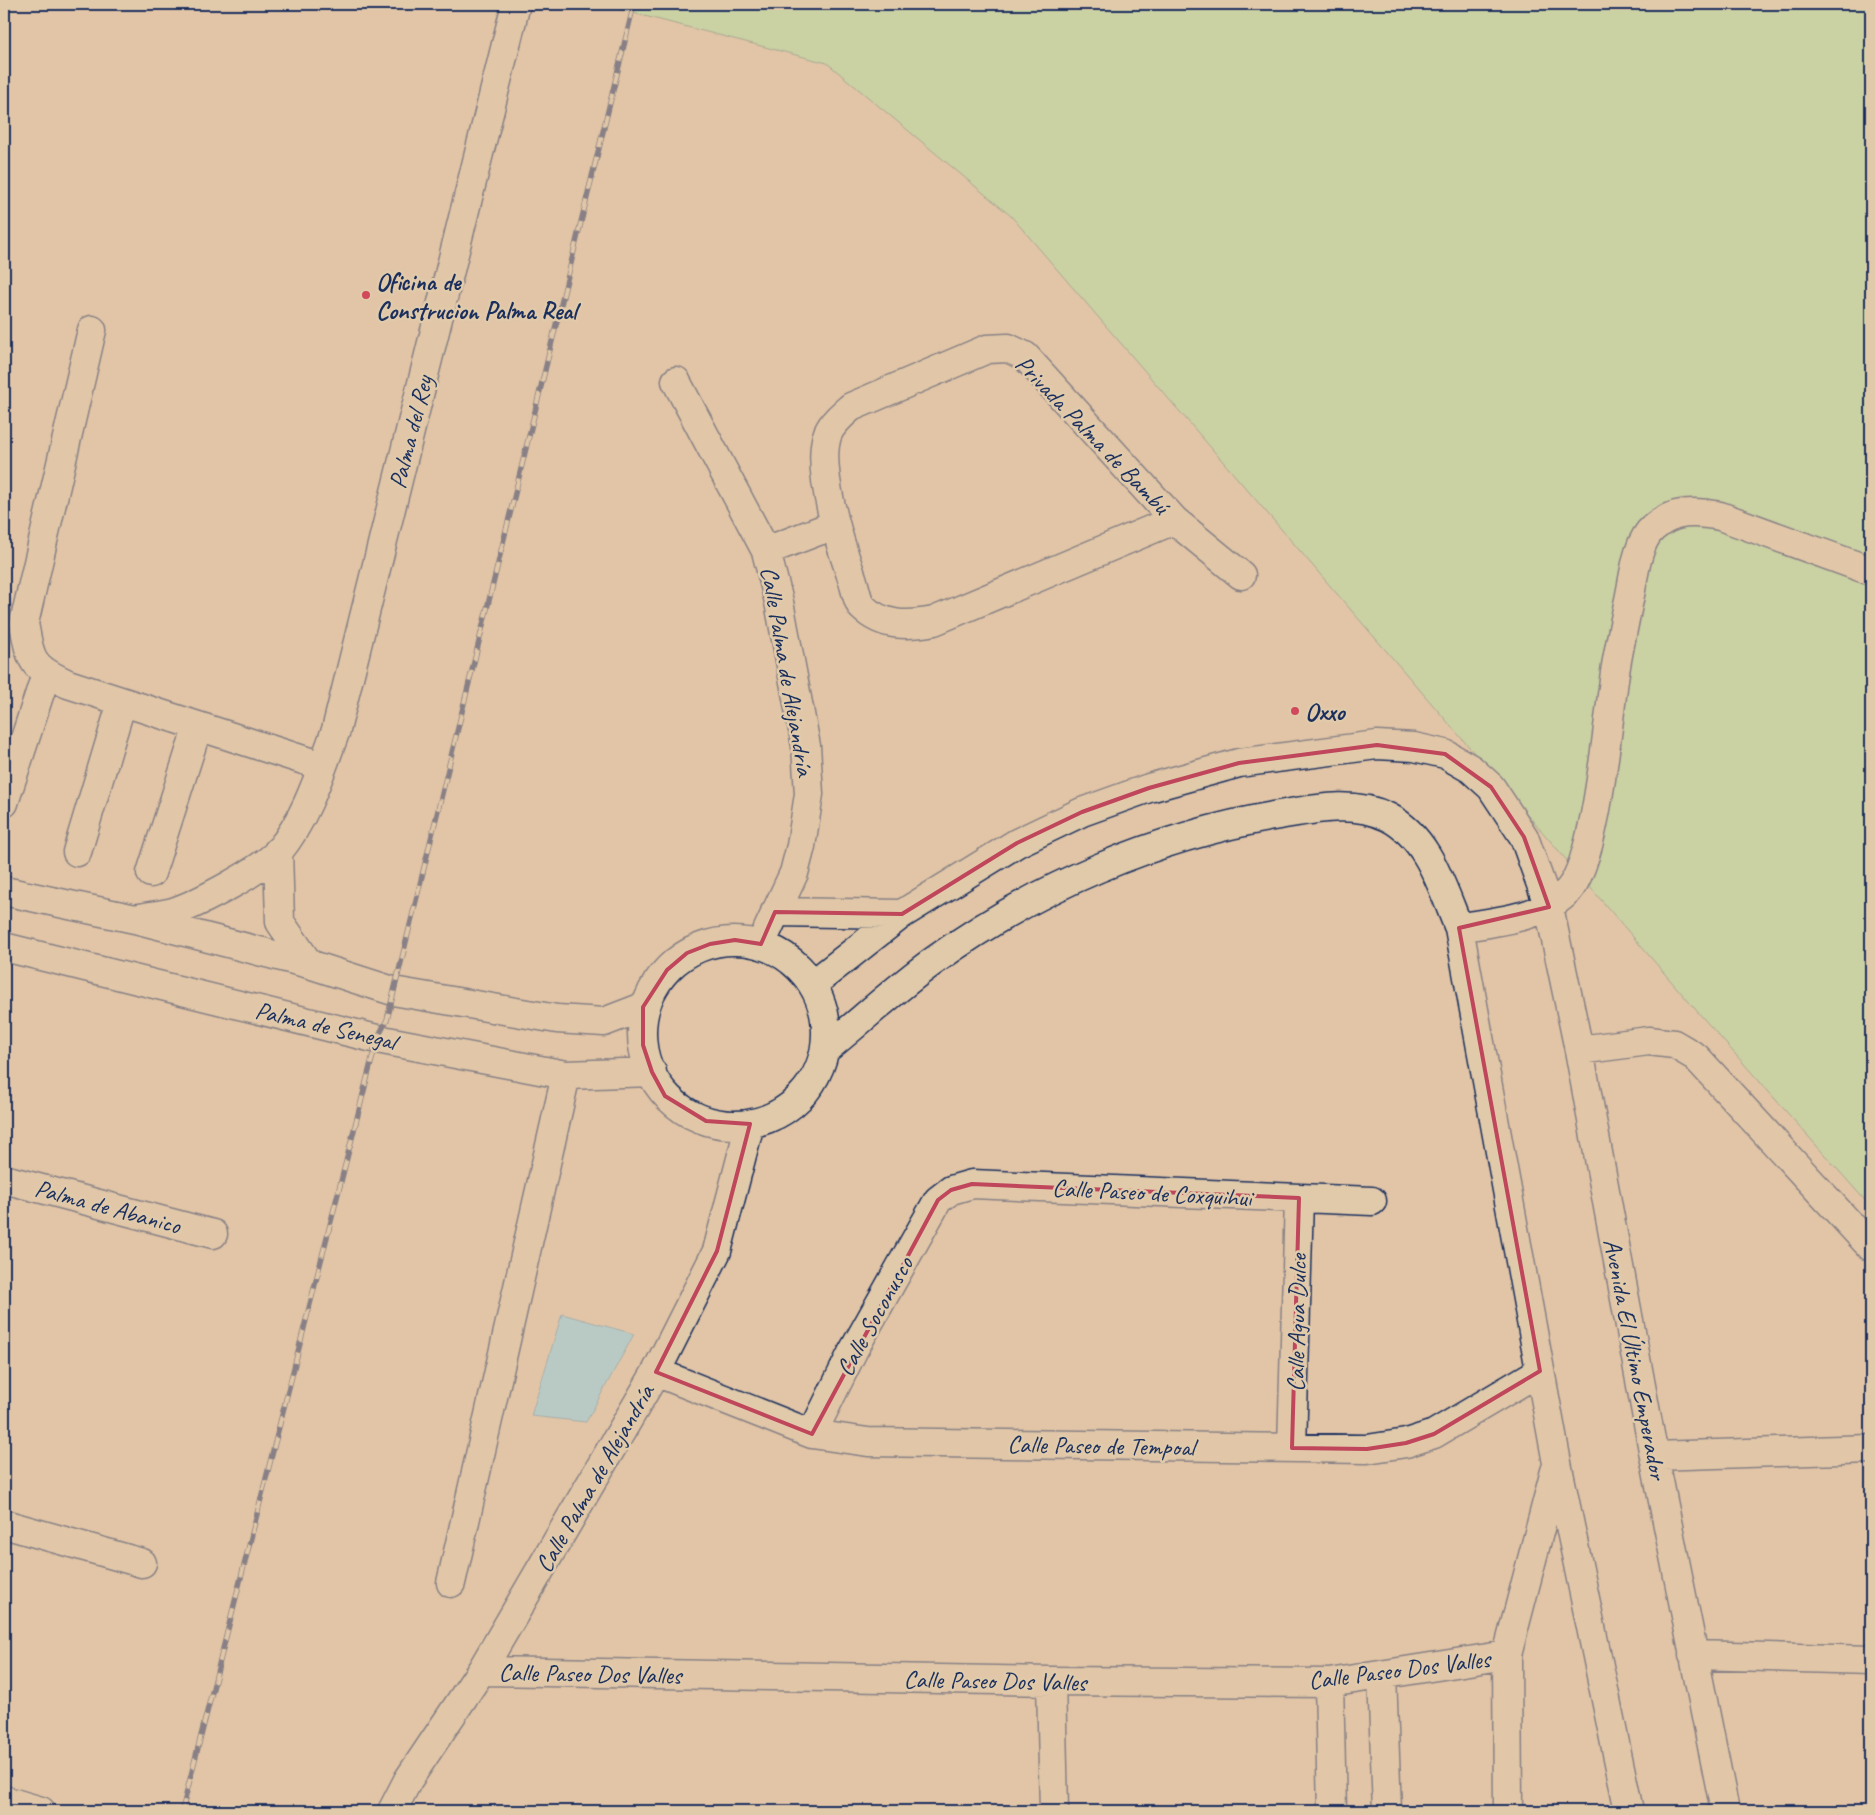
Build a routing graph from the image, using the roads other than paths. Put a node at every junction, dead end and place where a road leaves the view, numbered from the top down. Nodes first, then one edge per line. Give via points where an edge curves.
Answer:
1 (516, 4) edge
2 (92, 330) dead end
3 (676, 382) dead end
4 (1174, 520) junction
5 (834, 525) junction
6 (766, 551) junction
7 (1871, 571) edge
8 (1242, 575) dead end
9 (46, 674) junction
10 (122, 702) junction
11 (198, 726) junction
12 (322, 766) junction
13 (4, 803) edge
14 (278, 851) junction
15 (77, 852) dead end
16 (151, 873) dead end
17 (4, 891) edge
18 (1548, 907) junction
19 (775, 912) junction
20 (902, 914) junction
21 (135, 919) junction
22 (1459, 928) junction
23 (761, 944) junction
24 (4, 947) edge
25 (309, 964) junction
26 (813, 984) junction
27 (642, 1007) junction
28 (825, 1050) junction
29 (1579, 1050) junction
30 (652, 1072) junction
31 (566, 1076) junction
32 (750, 1124) junction
33 (4, 1179) edge
34 (1299, 1198) junction
35 (938, 1200) joint
36 (1372, 1201) dead end
37 (213, 1234) dead end
38 (1871, 1248) edge
39 (1540, 1371) junction
40 (656, 1372) junction
41 (812, 1434) junction
42 (1292, 1448) junction
43 (1871, 1449) edge
44 (1654, 1456) junction
45 (1557, 1463) junction
46 (4, 1524) edge
47 (142, 1562) dead end
48 (451, 1583) dead end
49 (1507, 1655) junction
50 (1693, 1655) junction
51 (1871, 1660) edge
52 (481, 1671) junction
53 (1382, 1675) junction
54 (1051, 1681) junction
55 (1329, 1683) junction
56 (4, 1800) edge
57 (41, 1811) edge
58 (392, 1811) edge
59 (1054, 1811) edge
60 (1332, 1811) edge
61 (1387, 1811) edge
62 (1508, 1811) edge
63 (1629, 1811) edge
64 (1725, 1811) edge

1 - 12 street, Palma del Rey via 339,720
2 - 9 street via 24,623 30,657
3 - 6 street, Calle Palma de Alejandría
4 - 5 street, Privada Palma de Bambú via 934,621 907,626 886,622 862,606
4 - 5 street, Privada Palma de Bambú via 1025,356 1008,348 987,349 851,408 840,417 828,432 824,454
4 - 8 street, Privada Palma de Bambú
5 - 6 street
6 - 19 street, Calle Palma de Alejandría via 779,602 810,777 799,855
7 - 18 street via 1720,516 1694,511 1672,515 1651,529 1638,554 1616,666 1591,831 1580,873 1569,890
9 - 10 street
9 - 13 street
10 - 11 street
10 - 15 street
11 - 12 street
11 - 16 street
12 - 14 street, Palma del Rey via 297,823
14 - 21 street, Palma del Rey via 252,872 190,904 174,911
14 - 25 street via 280,922
17 - 21 street, Palma de Senegal
18 - 20 street, Avenida El Último Emperador via 1524,837 1491,787 1471,769 1445,754 1414,747 1377,745 1239,763 1149,788 1082,812 1017,844
18 - 22 street
18 - 29 street, Avenida El Último Emperador
19 - 20 street
19 - 23 street, Calle Palma de Alejandría
20 - 26 street, Avenida El Último Emperador
21 - 25 street, Palma de Senegal
22 - 28 street via 1436,872 1420,844 1387,817 1342,806 1259,818 1178,840 1094,870 1014,908 935,960
22 - 39 street
23 - 26 street via 791,959
23 - 27 street via 736,940 719,942 687,954 667,970
24 - 31 street, Palma de Senegal via 378,1039
25 - 27 street, Palma de Senegal via 393,990 557,1019 604,1022
26 - 28 street via 825,1016
27 - 30 street via 643,1045
28 - 32 street via 816,1076 800,1099 777,1116
29 - 38 street via 1649,1041 1674,1044 1696,1057
29 - 44 street, Avenida El Último Emperador
30 - 31 street, Palma de Senegal
30 - 32 street via 665,1096 685,1111 727,1126
31 - 48 street
32 - 40 street, Calle Palma de Alejandría via 717,1251
33 - 37 street, Palma de Abanico
34 - 35 street, Calle Paseo de Coxquihui via 972,1184 951,1190
34 - 36 street, Calle Paseo de Coxquihui
34 - 42 street, Calle Agua Dulce
35 - 41 street, Calle Soconusco via 853,1351
39 - 42 street, Calle Paseo de Tempoal via 1434,1434 1415,1440 1367,1449
39 - 45 street
40 - 41 street, Calle Paseo de Tempoal
40 - 52 street, Calle Palma de Alejandría
41 - 42 street, Calle Paseo de Tempoal via 868,1442
43 - 44 street
44 - 50 street, Avenida El Último Emperador
45 - 49 street
45 - 63 street
46 - 47 street
49 - 53 street, Calle Paseo Dos Valles
49 - 62 street
50 - 51 street
50 - 64 street, Avenida El Último Emperador
52 - 54 street, Calle Paseo Dos Valles
52 - 58 street, Calle Palma de Alejandría via 408,1780
53 - 55 street, Calle Paseo Dos Valles
53 - 61 street
54 - 55 street, Calle Paseo Dos Valles
54 - 59 street
55 - 60 street
56 - 57 street

